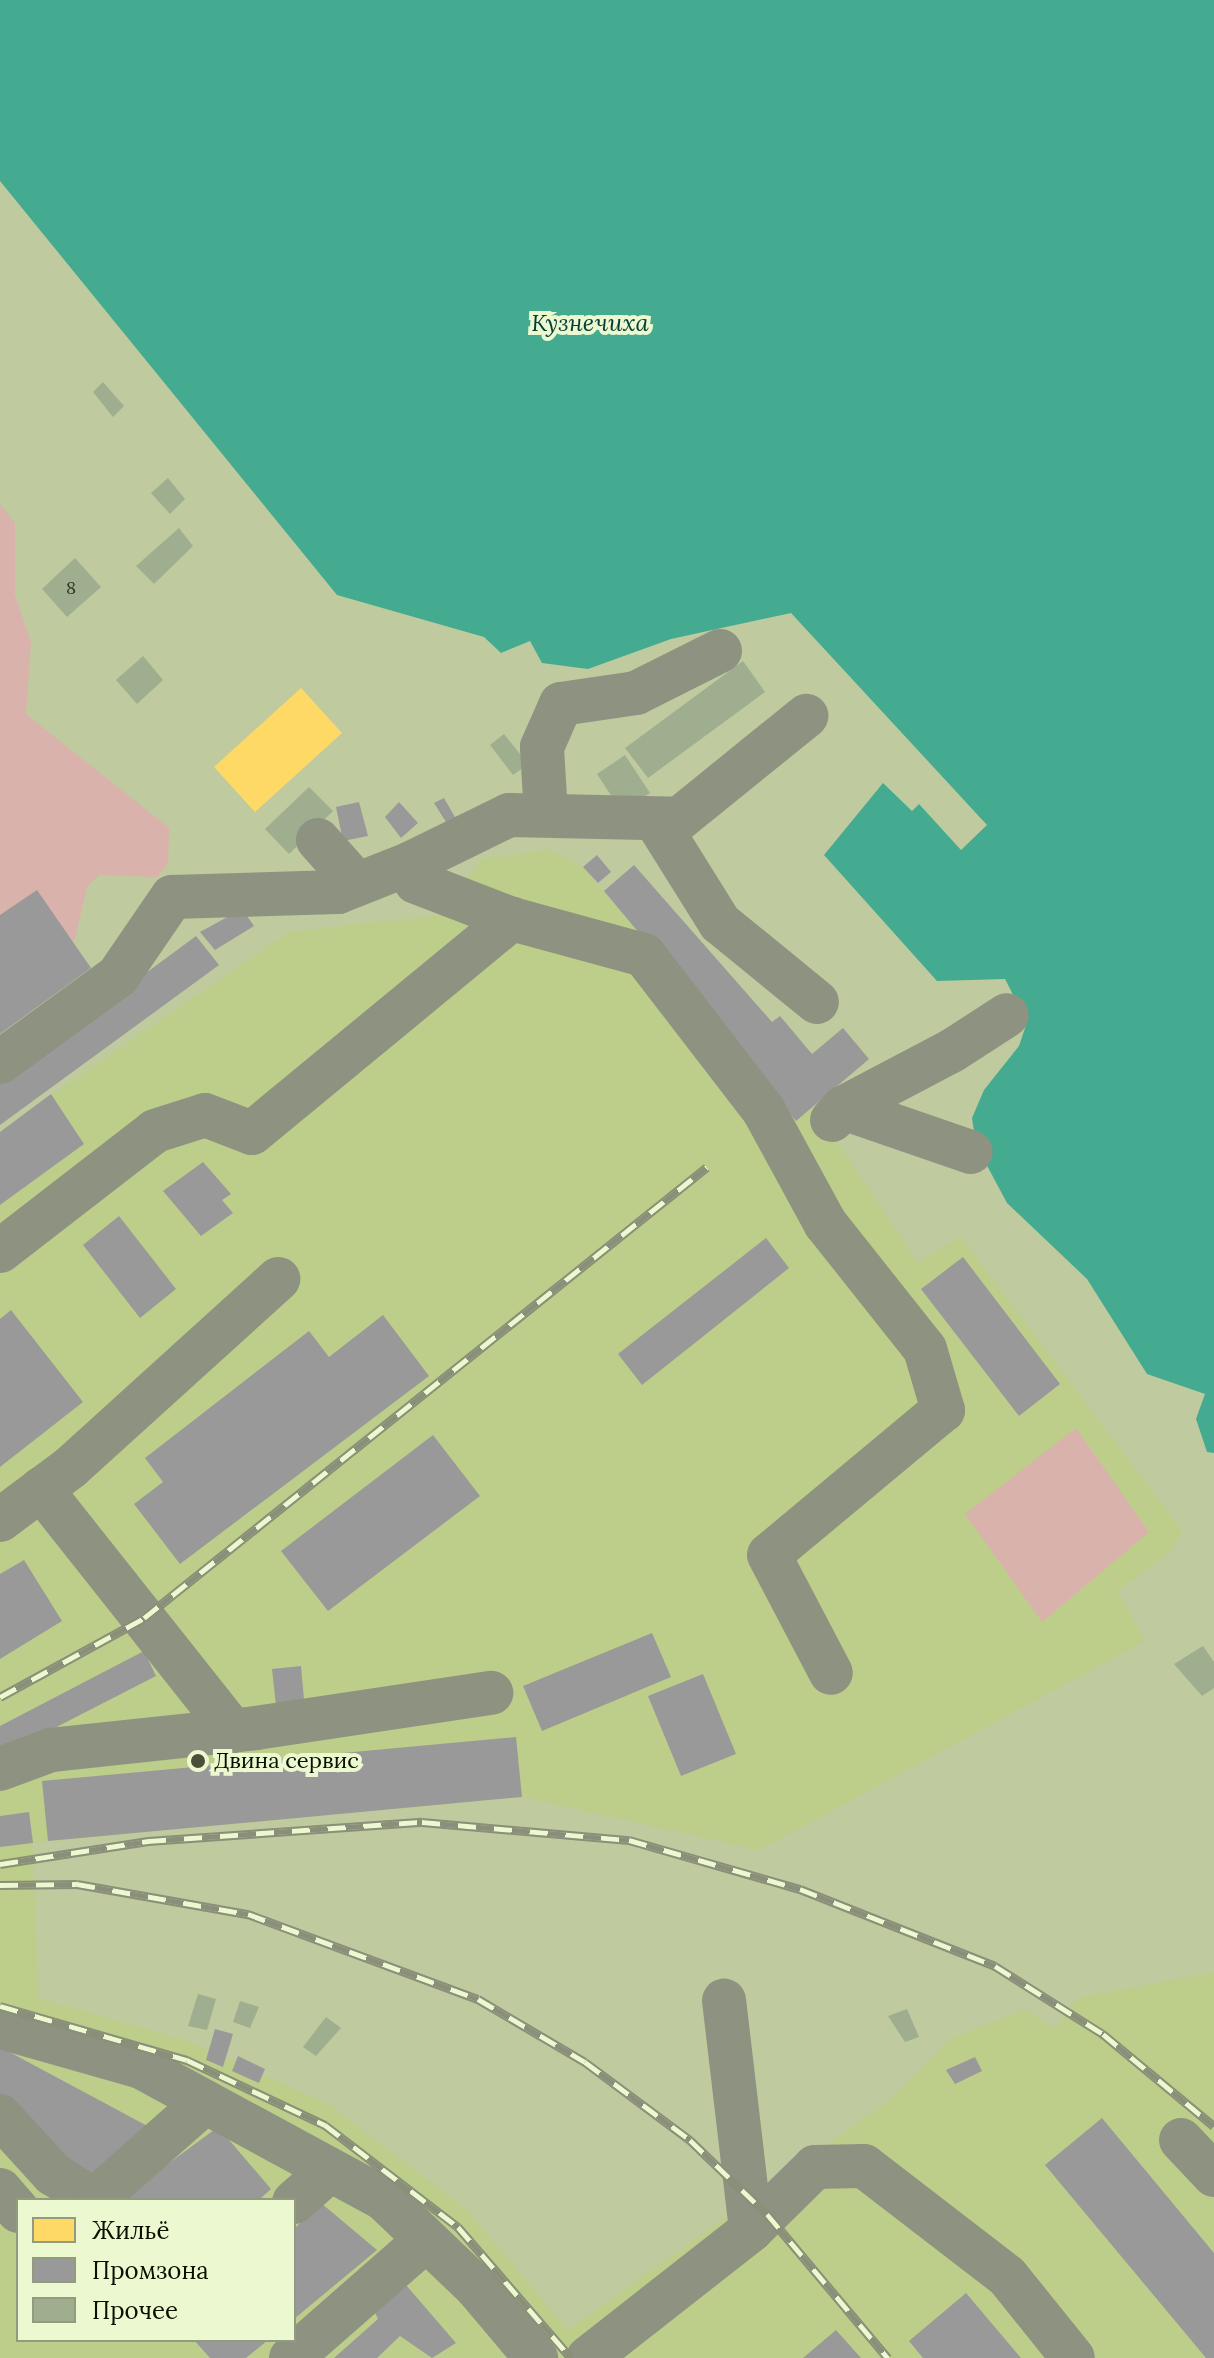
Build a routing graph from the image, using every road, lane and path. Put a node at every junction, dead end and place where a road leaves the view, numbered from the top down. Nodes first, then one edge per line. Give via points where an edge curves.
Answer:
1 (720, 651) dead end
2 (806, 716) dead end
3 (546, 815) junction
4 (655, 819) junction
5 (318, 840) dead end
6 (409, 864) junction
7 (357, 884) junction
8 (512, 919) junction
9 (817, 1002) dead end
10 (1007, 1015) dead end
11 (0, 1062) edge
12 (971, 1152) dead end
13 (0, 1251) edge
14 (278, 1279) dead end
15 (41, 1489) junction
16 (0, 1520) edge
17 (831, 1673) dead end
18 (491, 1693) dead end
19 (233, 1731) junction
20 (0, 1769) edge
21 (724, 2001) dead end
22 (0, 2027) edge
23 (205, 2102) junction
24 (0, 2116) edge
25 (1181, 2140) dead end
26 (330, 2170) junction
27 (1214, 2175) edge
28 (0, 2190) edge
29 (91, 2198) edge
30 (96, 2198) edge
31 (296, 2200) edge
32 (16, 2209) edge
33 (751, 2230) junction
34 (426, 2240) junction
35 (291, 2358) edge
36 (536, 2358) edge
37 (588, 2358) edge
38 (1073, 2358) edge

1 - 3 street via 636,693 561,704 542,747
2 - 4 street via 679,819
3 - 4 street
3 - 6 street via 509,815
4 - 9 street via 720,923
5 - 7 street
6 - 7 street
6 - 8 street via 416,882
7 - 11 street via 338,892 172,897 118,976
8 - 13 street via 252,1133 205,1115 155,1131
8 - 17 street via 644,955 764,1111 825,1223 925,1349 943,1410 769,1555
10 - 12 street via 838,1114
14 - 15 street
15 - 16 street
15 - 19 street
18 - 19 street
19 - 20 street via 51,1750
21 - 33 street
22 - 23 street via 141,2067
23 - 26 street
23 - 30 street
24 - 29 street via 53,2174
25 - 27 street
26 - 31 street
26 - 34 street via 384,2199
28 - 32 street
33 - 37 street
33 - 38 street via 815,2167 864,2166 1007,2276
34 - 35 street
34 - 36 street

